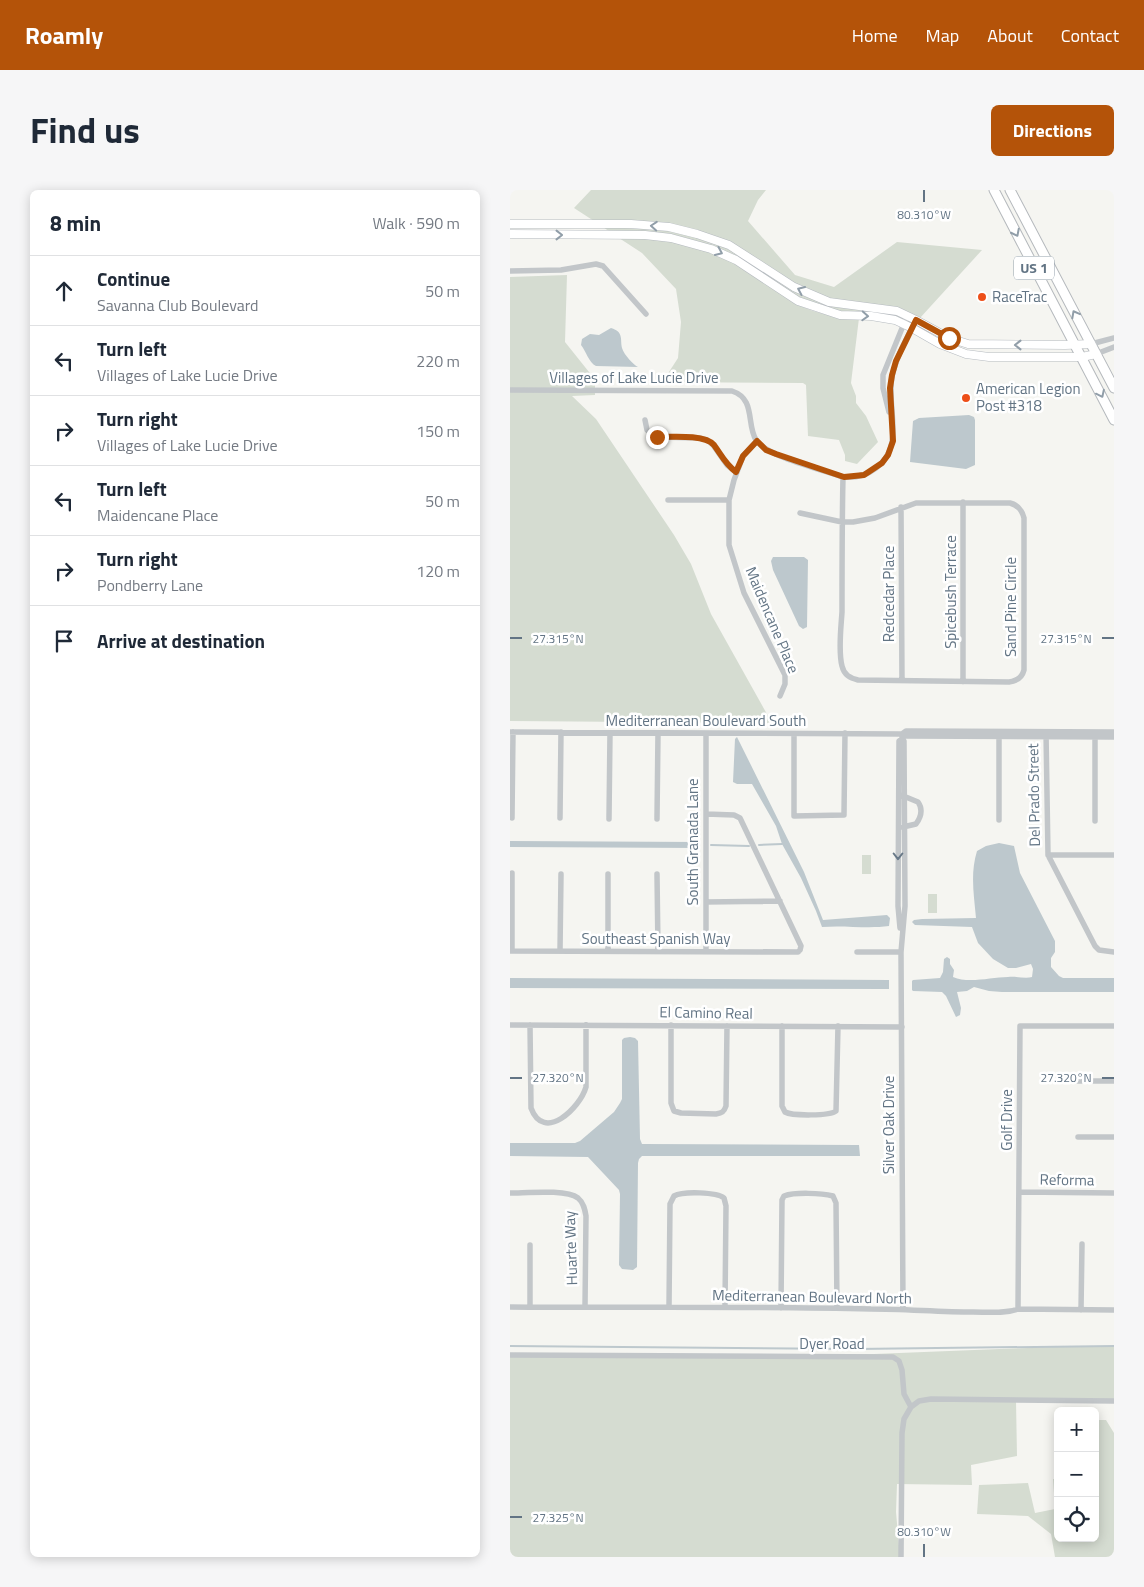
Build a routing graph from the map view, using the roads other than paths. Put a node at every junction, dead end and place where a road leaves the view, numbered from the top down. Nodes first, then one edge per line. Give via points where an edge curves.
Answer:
1 (994, 190) edge
2 (1010, 190) edge
3 (510, 224) edge
4 (510, 234) edge
5 (510, 271) edge
6 (646, 314) dead end
7 (907, 316) junction
8 (916, 320) junction
9 (904, 324) junction
10 (912, 328) junction
11 (1114, 338) edge
12 (1091, 344) junction
13 (1076, 345) junction
14 (1114, 347) edge
15 (1096, 354) junction
16 (1082, 357) junction
17 (1114, 388) edge
18 (510, 390) edge
19 (645, 420) dead end
20 (1114, 420) edge
21 (893, 426) junction
22 (757, 441) junction
23 (736, 472) junction
24 (844, 477) junction
25 (668, 500) dead end
26 (729, 500) junction
27 (963, 502) junction
28 (901, 507) junction
29 (800, 513) dead end
30 (842, 522) junction
31 (902, 680) junction
32 (963, 682) junction
33 (780, 696) dead end
34 (511, 732) edge
35 (560, 732) junction
36 (1114, 732) edge
37 (610, 733) junction
38 (658, 733) junction
39 (706, 733) junction
40 (845, 733) junction
41 (794, 734) junction
42 (999, 734) junction
43 (1046, 734) junction
44 (1095, 734) junction
45 (902, 736) junction
46 (1114, 737) edge
47 (901, 795) junction
48 (706, 814) junction
49 (512, 818) dead end
50 (560, 818) dead end
51 (609, 819) dead end
52 (657, 819) dead end
53 (999, 820) dead end
54 (1095, 821) dead end
55 (902, 827) junction
56 (1048, 855) junction
57 (1114, 855) edge
58 (512, 872) dead end
59 (560, 874) dead end
60 (608, 874) dead end
61 (657, 874) dead end
62 (780, 901) junction
63 (706, 902) junction
64 (511, 951) edge
65 (560, 951) junction
66 (608, 951) junction
67 (658, 951) junction
68 (706, 952) junction
69 (857, 952) dead end
70 (901, 952) junction
71 (1114, 952) edge
72 (510, 1025) edge
73 (530, 1025) junction
74 (586, 1025) junction
75 (671, 1025) junction
76 (727, 1026) junction
77 (782, 1026) junction
78 (838, 1026) junction
79 (1114, 1026) edge
80 (902, 1027) junction
81 (1078, 1081) dead end
82 (1114, 1081) edge
83 (1078, 1137) dead end
84 (1114, 1137) edge
85 (1020, 1192) junction
86 (510, 1193) edge
87 (1114, 1193) edge
88 (1082, 1244) dead end
89 (530, 1245) dead end
90 (510, 1307) edge
91 (530, 1307) junction
92 (585, 1307) junction
93 (670, 1307) junction
94 (725, 1308) junction
95 (781, 1308) junction
96 (837, 1308) junction
97 (902, 1309) junction
98 (1018, 1309) junction
99 (1081, 1310) junction
100 (1114, 1310) edge
101 (510, 1355) edge
102 (1114, 1400) edge
103 (910, 1407) junction
104 (901, 1557) edge

1 -> 13 main road, US 1
12 -> 2 main road, US 1
7 -> 3 street via 890,310 829,302 794,287 729,245 668,227
4 -> 9 street via 671,238 712,249 736,260 798,301 821,310
5 - 6 street via 603,266
7 - 8 street
7 - 9 street
8 - 10 street
13 -> 8 street via 968,344 949,338
9 - 10 street
9 - 21 street via 883,375 882,388
10 - 16 street via 966,354
10 - 21 street via 892,375
11 - 12 street
12 - 13 street
12 - 15 main road, US 1
13 - 16 main road, US 1
14 - 15 street
15 - 16 street
15 - 17 main road, US 1
16 -> 20 main road, US 1
18 - 22 street, Villages of Lake Lucie Drive via 732,391 747,403
19 - 23 street via 647,430 657,437 707,440
21 - 24 street via 891,446 882,463 864,475
22 - 23 street, Maidencane Place via 743,456
22 - 24 street via 766,450
23 - 26 street, Maidencane Place
24 - 30 street, Sand Pine Circle
25 - 26 street
26 - 33 street, Maidencane Place via 728,545 744,593 785,675
27 - 28 street, Sand Pine Circle via 916,503
27 - 32 street, Spicebush Terrace
27 - 32 street, Sand Pine Circle via 1010,503 1019,508 1024,518 1022,675 1009,682
28 - 30 street, Sand Pine Circle via 868,520
28 - 31 street, Redcedar Place
29 - 30 street
30 - 31 street, Sand Pine Circle via 842,664 845,672 858,680
31 - 32 street, Sand Pine Circle
34 - 35 street, Mediterranean Boulevard South
34 - 49 street
35 - 37 street, Mediterranean Boulevard South
35 - 50 street
36 - 44 street, Mediterranean Boulevard South
37 - 38 street, Mediterranean Boulevard South
37 - 51 street
38 - 39 street, Mediterranean Boulevard South
38 - 52 street
39 - 41 street, Mediterranean Boulevard South
39 - 48 street, South Granada Lane
40 - 41 street, Mediterranean Boulevard South
40 - 41 street via 844,815 794,816
40 - 45 street, Mediterranean Boulevard South
42 - 43 street, Mediterranean Boulevard South
42 - 45 street, Mediterranean Boulevard South
42 - 53 street
43 - 44 street, Mediterranean Boulevard South
43 - 56 street, Del Prado Street
44 - 46 street, Mediterranean Boulevard South
44 - 54 street
45 - 47 street, Silver Oak Drive via 899,742
47 - 55 street, Silver Oak Drive
47 - 55 street via 918,802 921,809 916,824
48 - 62 street via 740,818
48 - 63 street, South Granada Lane
55 - 70 street, Silver Oak Drive via 898,906
56 - 57 street
56 - 71 street, Del Prado Street via 1095,946 1099,950
58 - 64 street
59 - 65 street
60 - 66 street
61 - 67 street
62 - 63 street
62 - 68 street, Southeast Spanish Way via 803,951
63 - 68 street, South Granada Lane
64 - 65 street, Southeast Spanish Way
65 - 66 street, Southeast Spanish Way
66 - 67 street, Southeast Spanish Way
67 - 68 street, Southeast Spanish Way
69 - 70 street
70 - 80 street, Silver Oak Drive
72 - 73 street, El Camino Real
73 - 74 street, El Camino Real
73 - 74 street via 531,1108 536,1117 551,1123 565,1116 584,1092
74 - 75 street, El Camino Real
75 - 76 street, El Camino Real
75 - 76 street via 672,1108 677,1113 698,1114 721,1113 726,1106
76 - 77 street, El Camino Real
77 - 78 street, El Camino Real
77 - 78 street via 783,1110 789,1114 829,1114 837,1108
78 - 80 street, El Camino Real
79 - 85 street, Golf Drive via 1020,1026
80 - 97 street, Silver Oak Drive
81 - 82 street
83 - 84 street
85 - 87 street, Reforma
85 - 98 street, Golf Drive
86 - 92 street, Huarte Way via 566,1194 575,1196 582,1203 586,1216
88 - 99 street
89 - 91 street
90 - 91 street, Mediterranean Boulevard North
91 - 92 street, Mediterranean Boulevard North
92 - 93 street, Mediterranean Boulevard North
93 - 94 street, Mediterranean Boulevard North
93 - 94 street via 670,1204 674,1196 683,1193 718,1194 724,1198
94 - 95 street, Mediterranean Boulevard North
95 - 96 street, Mediterranean Boulevard North
95 - 96 street via 782,1200 786,1195 815,1194 833,1196 836,1203
96 - 97 street, Mediterranean Boulevard North
97 - 98 street, Mediterranean Boulevard North via 914,1312 1008,1312
98 - 99 street, Mediterranean Boulevard North
99 - 100 street, Mediterranean Boulevard North
101 - 103 street, Dyer Road via 893,1357 899,1361 904,1394
102 - 103 street via 931,1399 918,1401
103 - 104 street via 902,1433

